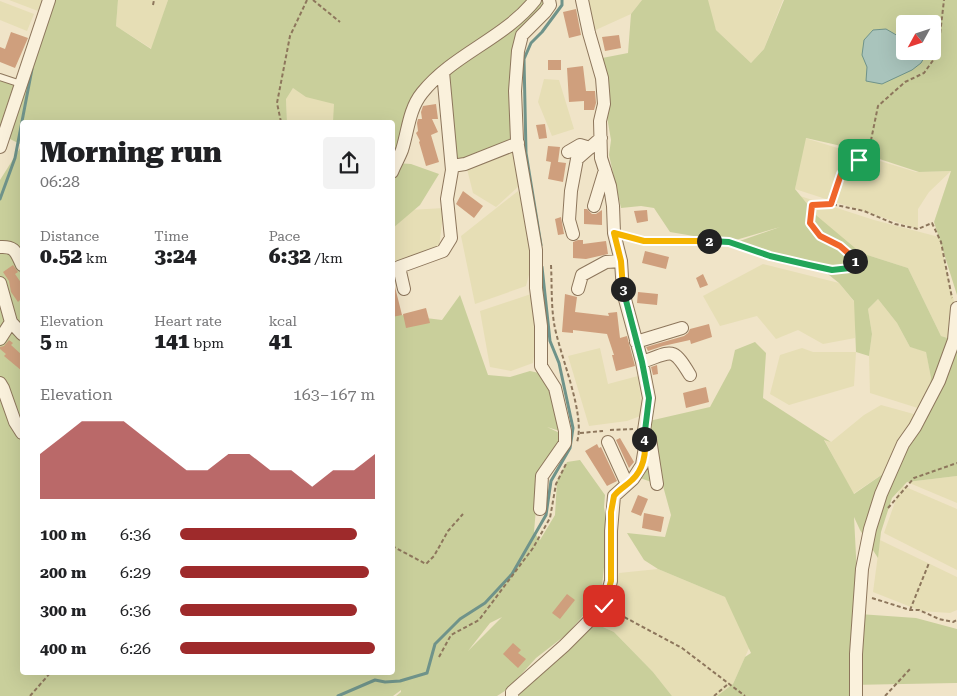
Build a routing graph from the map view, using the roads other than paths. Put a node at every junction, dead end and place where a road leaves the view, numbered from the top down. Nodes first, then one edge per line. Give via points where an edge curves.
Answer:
1 (49, 0) edge
2 (535, 0) edge
3 (549, 0) edge
4 (582, 0) edge
5 (443, 72) junction
6 (0, 77) edge
7 (21, 84) junction
8 (601, 138) junction
9 (518, 143) junction
10 (0, 147) edge
11 (590, 148) junction
12 (568, 152) dead end
13 (395, 165) edge
14 (452, 166) junction
15 (605, 170) junction
16 (594, 206) dead end
17 (573, 234) dead end
18 (0, 247) edge
19 (20, 261) edge
20 (621, 261) junction
21 (0, 283) edge
22 (404, 289) dead end
23 (578, 289) dead end
24 (956, 309) edge
25 (10, 322) junction
26 (682, 328) dead end
27 (20, 332) edge
28 (0, 338) edge
29 (636, 342) junction
30 (642, 362) junction
31 (690, 375) dead end
32 (0, 382) edge
33 (646, 423) junction
34 (20, 430) edge
35 (608, 442) dead end
36 (627, 484) junction
37 (657, 484) dead end
38 (540, 509) dead end
39 (512, 696) edge
40 (856, 696) edge

1 - 7 street
2 - 5 street via 496,36
3 - 9 street via 546,12 522,35 518,51 515,90
4 - 8 street via 602,78
5 - 13 street via 414,106
5 - 14 street
6 - 7 lane
7 - 10 street
8 - 11 street
8 - 15 street
9 - 14 street
9 - 38 street via 536,250 541,366 555,388 565,431 565,443 542,476
11 - 12 street via 580,145
11 - 17 street via 577,159 569,220
14 - 22 street via 447,199 452,238 443,251 399,267
15 - 16 street
15 - 20 street
18 - 19 street via 8,246 15,250
20 - 23 street via 606,262 582,275
20 - 29 street via 623,292
21 - 25 street
24 - 40 street via 954,340 939,381 903,444 870,528 862,569
25 - 27 street
25 - 28 street
26 - 29 street
29 - 30 street
30 - 31 street via 670,353 678,356
30 - 33 street via 649,398
32 - 34 street
33 - 36 street via 642,465
33 - 37 street
35 - 36 street
36 - 39 street via 614,496 611,581 604,606 512,692

